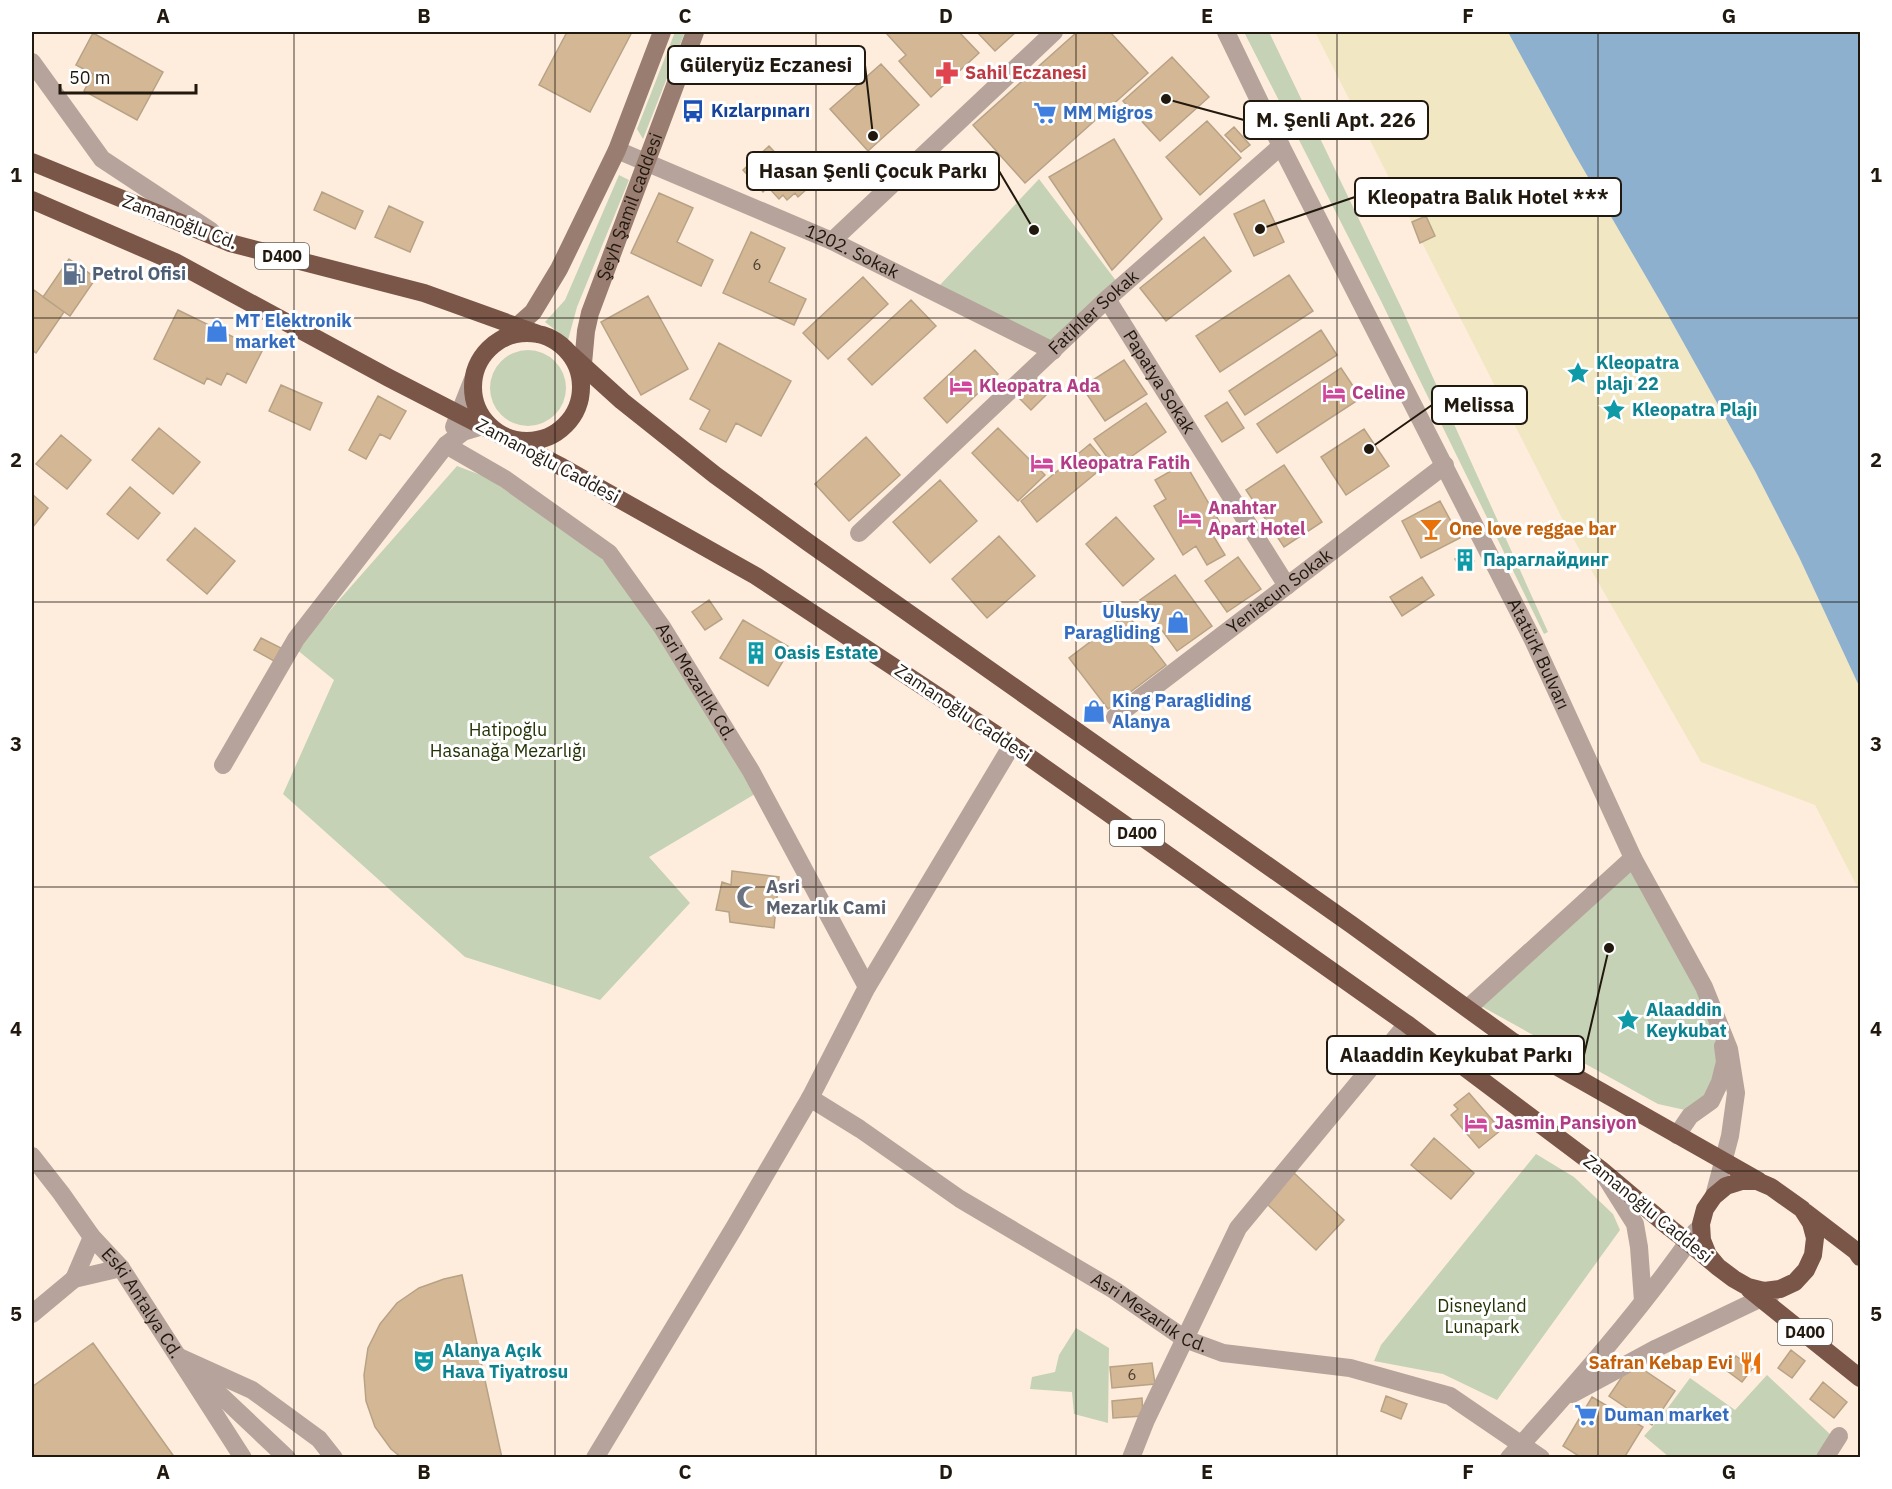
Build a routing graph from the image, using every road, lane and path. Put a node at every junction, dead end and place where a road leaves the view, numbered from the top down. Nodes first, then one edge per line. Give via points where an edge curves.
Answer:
1 (662, 32) edge
2 (695, 32) edge
3 (1054, 32) edge
4 (1226, 32) edge
5 (32, 62) edge
6 (1281, 146) junction
7 (617, 150) junction
8 (32, 162) edge
9 (646, 163) junction
10 (32, 200) edge
11 (832, 241) junction
12 (230, 243) junction
13 (1107, 298) junction
14 (510, 332) junction
15 (1053, 351) junction
16 (568, 352) junction
17 (583, 365) junction
18 (473, 379) junction
19 (581, 386) junction
20 (459, 414) junction
21 (483, 426) junction
22 (505, 437) junction
23 (446, 445) junction
24 (1445, 465) junction
25 (859, 533) dead end
26 (1287, 586) junction
27 (1115, 717) dead end
28 (1012, 745) junction
29 (223, 765) dead end
30 (1633, 858) junction
31 (867, 987) junction
32 (1468, 1008) junction
33 (1407, 1024) junction
34 (1721, 1029) junction
35 (810, 1098) junction
36 (1677, 1135) junction
37 (32, 1156) edge
38 (1724, 1161) junction
39 (1600, 1169) junction
40 (1771, 1187) junction
41 (1714, 1196) junction
42 (1802, 1209) junction
43 (1701, 1224) junction
44 (92, 1237) junction
45 (1688, 1242) junction
46 (1860, 1257) edge
47 (1718, 1267) junction
48 (121, 1268) junction
49 (74, 1279) junction
50 (1748, 1288) junction
51 (1643, 1301) junction
52 (32, 1314) edge
53 (1185, 1339) junction
54 (179, 1357) junction
55 (1860, 1378) edge
56 (1562, 1399) junction
57 (1839, 1436) dead end
58 (1522, 1443) junction
59 (243, 1458) edge
60 (287, 1458) edge
61 (334, 1458) edge
62 (595, 1458) edge
63 (1131, 1458) edge
64 (1509, 1458) edge
65 (1541, 1458) edge
66 (1825, 1458) edge

1 - 7 main road, Şeyh Şamil caddesi
2 - 9 main road, Şeyh Şamil caddesi
3 - 11 street
4 - 6 street, Atatürk Bulvarı
5 - 12 street via 102,159
6 - 13 street, Fatihler Sokak
6 - 24 street, Atatürk Bulvarı
7 - 9 street, 1202. Sokak
7 - 14 main road, Şeyh Şamil caddesi via 559,269 533,312
8 - 12 highway, Zamanoğlu Cd. / D400
9 - 11 street, 1202. Sokak
9 - 17 main road, Şeyh Şamil caddesi via 585,331
10 - 20 highway, Zamanoğlu Caddesi / D400 via 175,262
11 - 15 street, 1202. Sokak
12 - 14 highway, Zamanoğlu Cd. / D400 via 424,293
13 - 15 street, Fatihler Sokak
13 - 26 street, Papatya Sokak
14 - 16 highway, Zamanoğlu Cd. / D400 via 538,334 555,340
14 - 18 highway via 489,348
15 - 25 street, Fatihler Sokak
16 - 17 highway, D400
16 - 19 highway via 578,368
17 - 19 main road, Şeyh Şamil caddesi
17 - 32 highway, D400 via 631,408 808,543
18 - 20 street
18 - 22 highway via 479,413
19 - 22 highway via 579,404 571,420 558,432 541,440
20 - 21 highway, Zamanoğlu Caddesi / D400
20 - 23 street
21 - 22 highway, Zamanoğlu Caddesi / D400
21 - 23 street via 463,432
22 - 28 highway, Zamanoğlu Caddesi / D400 via 756,576
23 - 29 street via 296,639
23 - 31 street, Asri Mezarlık Cd. via 505,479 609,553 662,627 752,771
24 - 26 street, Yeniacun Sokak
24 - 30 street, Atatürk Bulvarı via 1533,640
26 - 27 street, Yeniacun Sokak
28 - 31 street
28 - 33 highway, Zamanoğlu Caddesi / D400
30 - 32 street
30 - 34 street, Atatürk Bulvarı via 1704,987
31 - 35 street
32 - 36 highway, D400 via 1512,1041
33 - 39 highway, Zamanoğlu Caddesi / D400
33 - 53 street via 1238,1228
34 - 36 street via 1725,1062 1720,1082 1711,1101 1690,1116
34 - 38 street, Atatürk Bulvarı via 1729,1049 1736,1094
35 - 53 street, Asri Mezarlık Cd. via 960,1199 1114,1290
35 - 62 street
36 - 38 highway, D400
37 - 44 street, Eski Antalya Cd.
38 - 40 highway, D400
38 - 41 street, Atatürk Bulvarı
39 - 45 highway, Zamanoğlu Caddesi / D400
39 - 51 street via 1635,1224
40 - 41 highway via 1757,1181 1742,1181 1726,1186
40 - 42 highway
41 - 43 highway
42 - 46 highway
42 - 50 highway via 1815,1239 1806,1270 1795,1282 1780,1289
43 - 45 street
43 - 47 highway via 1702,1240
44 - 48 street, Eski Antalya Cd.
44 - 49 street
45 - 47 highway, Zamanoğlu Caddesi / D400
45 - 51 street
47 - 50 highway, Zamanoğlu Caddesi / D400
48 - 49 street
48 - 54 street, Eski Antalya Cd.
49 - 52 street
50 - 55 highway, D400
50 - 56 street via 1657,1348
51 - 56 street
53 - 58 street, Asri Mezarlık Cd. via 1223,1353 1350,1368 1450,1396
53 - 63 street
54 - 59 street, Eski Antalya Cd.
54 - 60 street
54 - 61 street via 252,1390 319,1439
56 - 58 street
57 - 66 street
58 - 64 street
58 - 65 street, Asri Mezarlık Cd.

